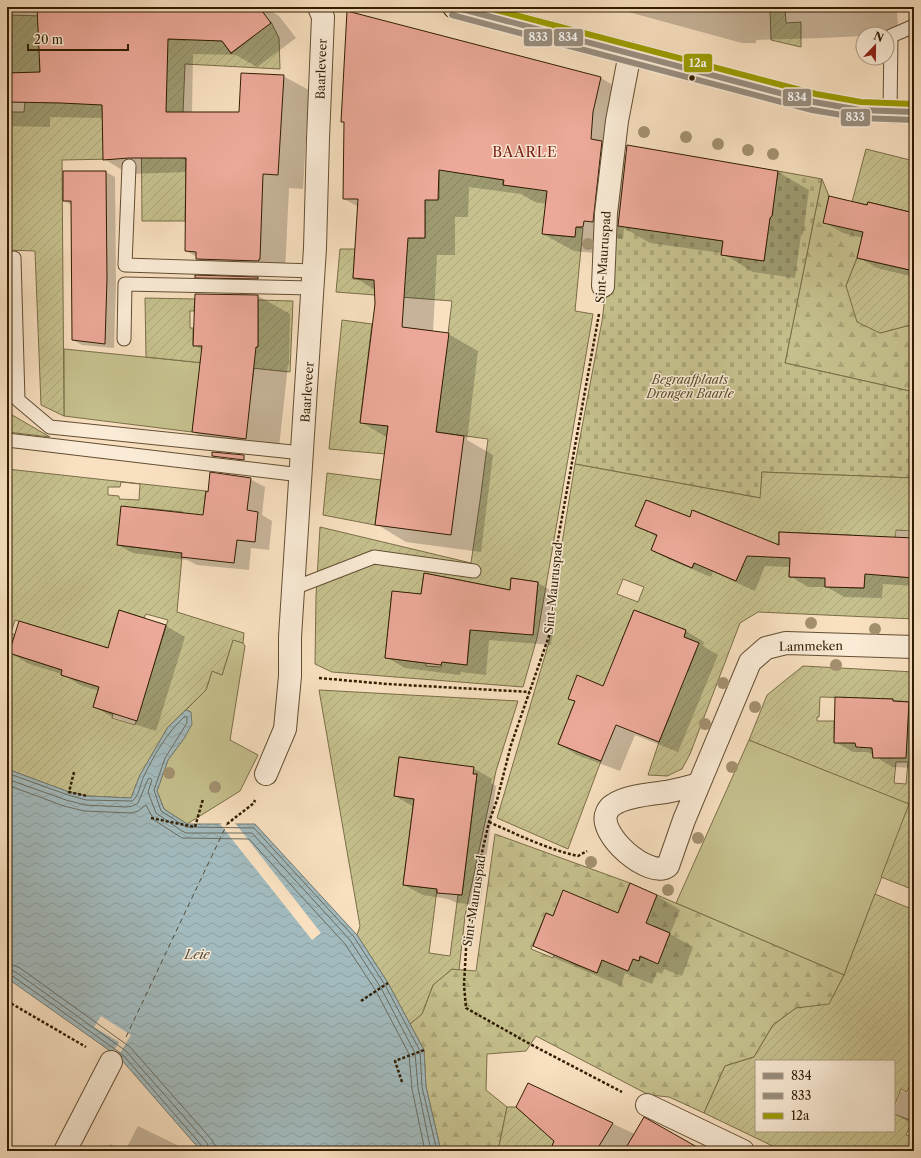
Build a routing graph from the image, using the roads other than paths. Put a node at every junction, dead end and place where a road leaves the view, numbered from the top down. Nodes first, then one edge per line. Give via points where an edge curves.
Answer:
1 (320, 7) edge
2 (454, 7) edge
3 (914, 26) edge
4 (630, 54) junction
5 (890, 111) junction
6 (913, 113) edge
7 (129, 166) dead end
8 (14, 258) dead end
9 (313, 280) junction
10 (603, 286) road end
11 (124, 339) dead end
12 (7, 440) edge
13 (302, 453) junction
14 (301, 475) junction
15 (474, 571) dead end
16 (294, 588) junction
17 (914, 647) edge
18 (266, 774) dead end
19 (699, 784) junction
20 (112, 1062) road end
21 (647, 1105) road end
22 (65, 1151) edge
23 (743, 1151) edge

1 - 9 street, Baarleveer via 323,17
2 - 4 street
3 - 5 lane via 891,36
4 - 5 street via 814,102 860,110
4 - 10 street, Sint-Mauruspad via 617,121 606,213
5 - 6 street
7 - 9 lane via 125,265
8 - 13 lane via 18,400 50,426
9 - 11 lane via 125,284
9 - 13 street, Baarleveer
12 - 14 lane
13 - 14 street, Baarleveer
14 - 16 street, Baarleveer
15 - 16 lane via 374,557
16 - 18 street, Baarleveer via 285,729
17 - 19 street, Lammeken via 786,643 766,648 750,662
19 - 19 street, Lammeken via 668,866 654,868 640,861 611,837 604,822 607,812 613,805 635,797
20 - 22 street
21 - 23 street

